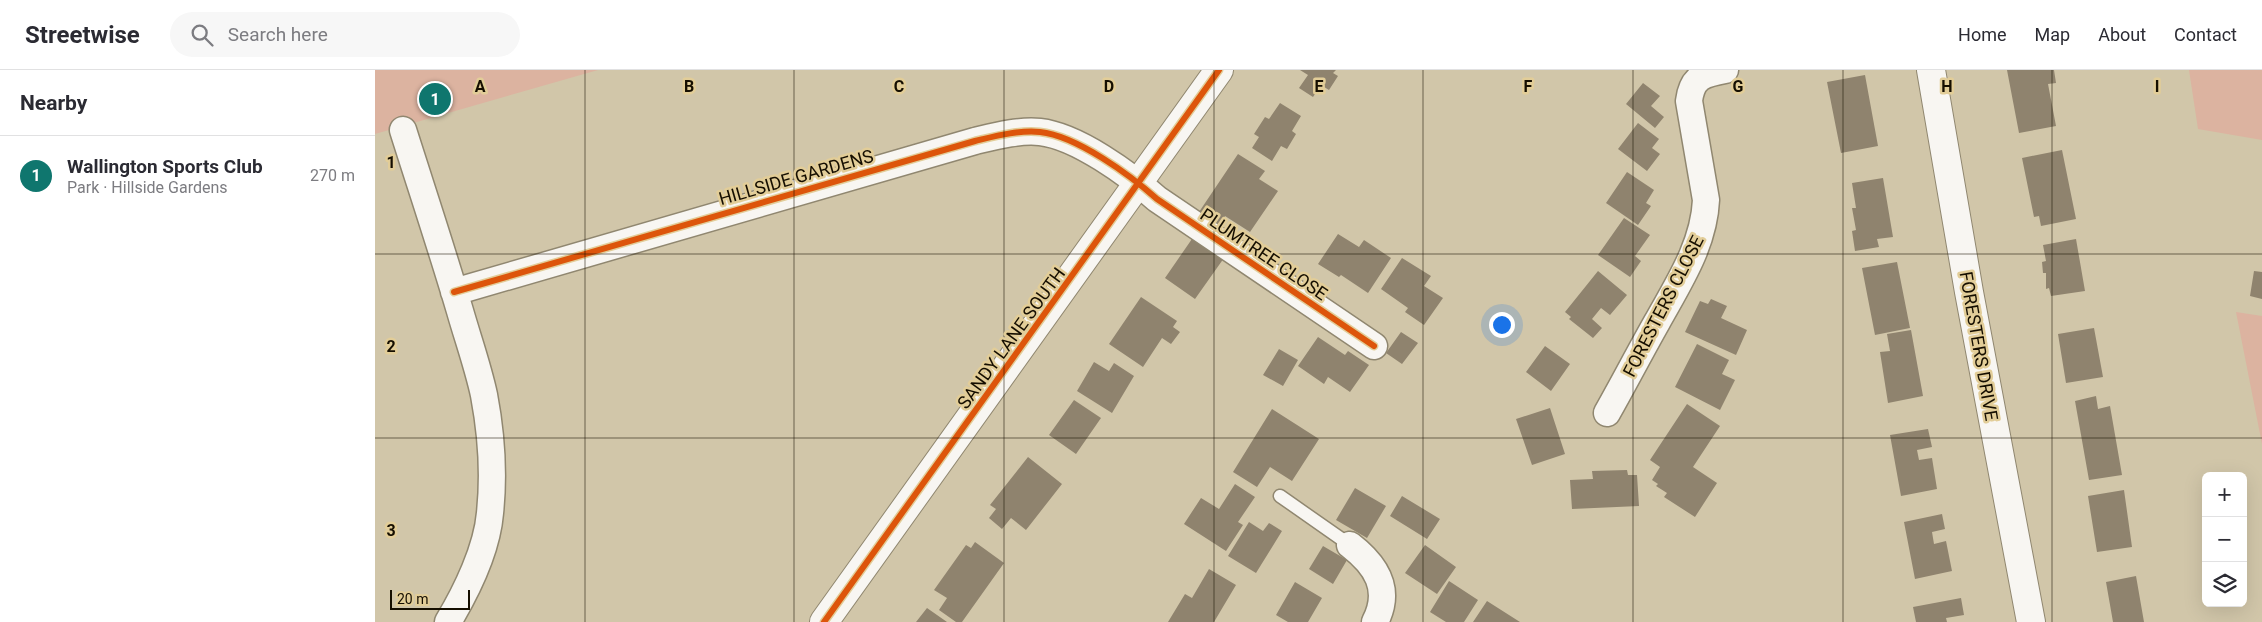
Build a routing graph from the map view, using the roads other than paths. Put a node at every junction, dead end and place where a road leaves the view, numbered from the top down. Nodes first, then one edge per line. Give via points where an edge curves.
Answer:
1 (1219, 70) edge
2 (1725, 70) edge
3 (1931, 70) edge
4 (403, 130) dead end
5 (1139, 183) junction
6 (454, 292) junction
7 (1375, 346) dead end
8 (1607, 412) dead end
9 (1280, 496) dead end
10 (1350, 545) joint
11 (829, 620) edge
12 (448, 622) edge
13 (1375, 622) edge
14 (2031, 622) edge

1 - 5 street, SANDY LANE SOUTH
2 - 8 street, FORESTERS CLOSE via 1709,73 1694,82 1689,100 1706,200 1698,243
3 - 14 street, FORESTERS DRIVE
4 - 6 street
5 - 6 street, HILLSIDE GARDENS via 1065,138 1041,132 1011,133
5 - 7 street, PLUMTREE CLOSE via 1157,199
5 - 11 street, SANDY LANE SOUTH
6 - 12 street via 484,393 490,454 490,514 474,570
9 - 10 lane
10 - 13 street via 1368,558 1381,585

